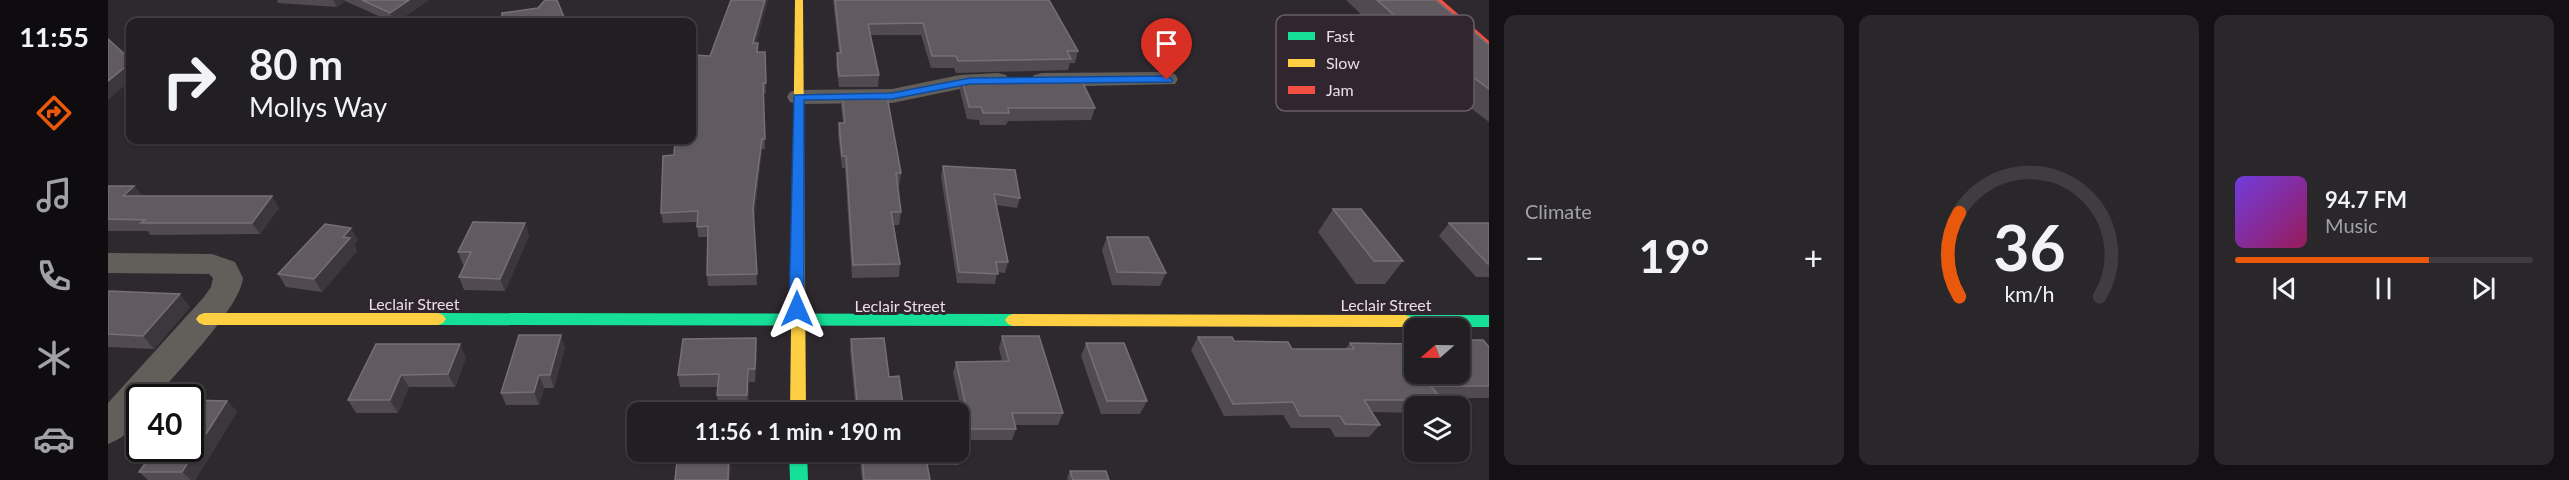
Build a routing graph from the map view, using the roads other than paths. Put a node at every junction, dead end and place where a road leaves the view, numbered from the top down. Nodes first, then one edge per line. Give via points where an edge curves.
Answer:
1 (799, 0) edge
2 (1437, 0) edge
3 (1454, 15) edge
4 (1474, 33) edge
5 (1489, 46) edge
6 (1167, 80) dead end
7 (798, 97) junction
8 (108, 263) edge
9 (204, 319) junction
10 (796, 321) junction
11 (1489, 321) edge
12 (798, 402) edge
13 (108, 428) edge
14 (798, 462) edge
15 (799, 480) edge

1 - 7 street
2 - 3 street
4 - 5 street
6 - 7 street via 970,81 892,96
7 - 10 street
8 - 9 street via 203,263 225,269 228,284
9 - 10 street, Leclair Street
9 - 13 street
10 - 11 street, Leclair Street
10 - 12 street
14 - 15 street

